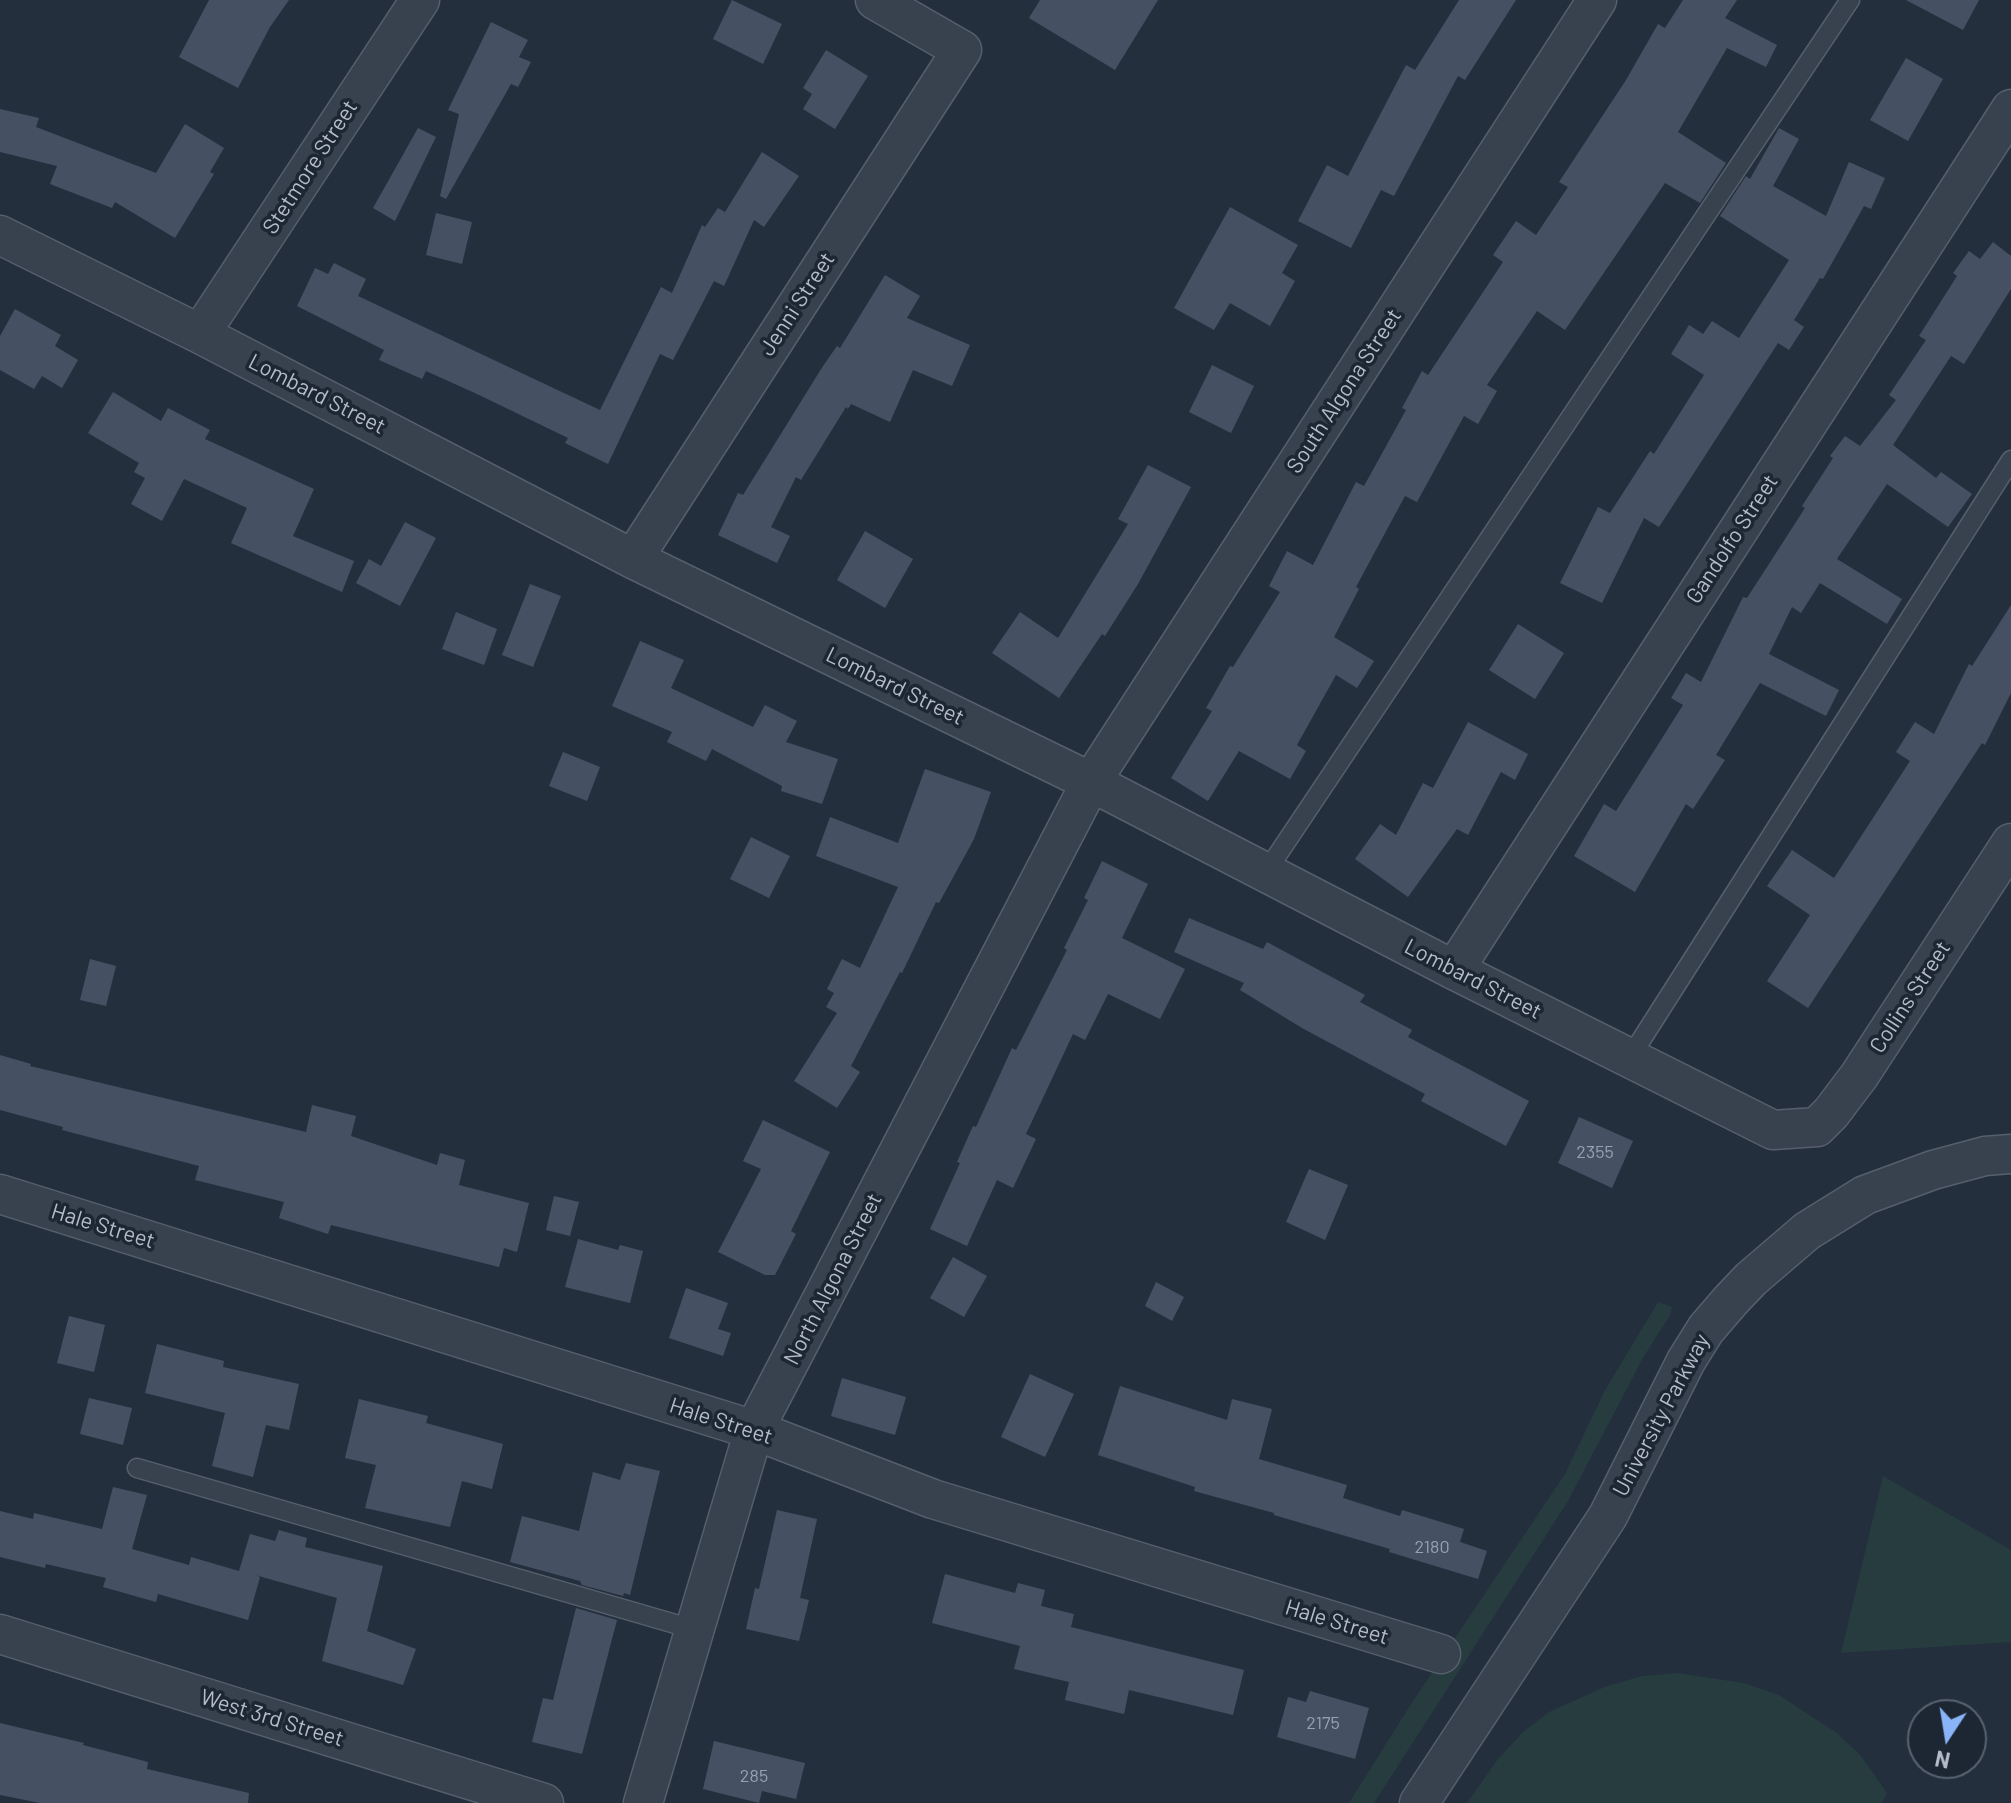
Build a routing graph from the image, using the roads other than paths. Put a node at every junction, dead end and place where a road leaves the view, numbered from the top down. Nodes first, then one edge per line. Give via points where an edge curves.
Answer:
1 (420, 0) edge
2 (875, 0) edge
3 (1597, 0) edge
4 (1850, 0) edge
5 (2011, 109) edge
6 (0, 235) edge
7 (200, 334) junction
8 (2011, 460) edge
9 (633, 559) junction
10 (1091, 782) junction
11 (2011, 843) edge
12 (1266, 872) junction
13 (1454, 970) junction
14 (1629, 1059) junction
15 (1792, 1130) joint
16 (2011, 1154) edge
17 (0, 1194) edge
18 (754, 1430) junction
19 (137, 1468) dead end
20 (696, 1630) junction
21 (0, 1634) edge
22 (1441, 1654) dead end
23 (544, 1803) edge
24 (643, 1803) edge
25 (1419, 1803) edge

1 - 7 street, Stetmore Street
2 - 9 street, Jenni Street via 962,50
3 - 10 street, South Algona Street
4 - 12 lane
5 - 13 street, Gandolfo Street
6 - 7 street, Lombard Street
7 - 9 street, Lombard Street
8 - 14 lane
9 - 10 street, Lombard Street
10 - 12 street, Lombard Street
10 - 18 street, North Algona Street
11 - 15 street, Collins Street via 1840,1100 1817,1127
12 - 13 street, Lombard Street
13 - 14 street, Lombard Street
14 - 15 street, Lombard Street via 1750,1121
16 - 25 street, University Parkway via 1933,1170 1865,1195 1807,1231 1731,1300 1686,1361 1608,1516
17 - 18 street, Hale Street
18 - 20 street, North Algona Street
18 - 22 street, Hale Street via 933,1499
19 - 20 lane
20 - 24 street, North Algona Street
21 - 23 street, West 3rd Street

